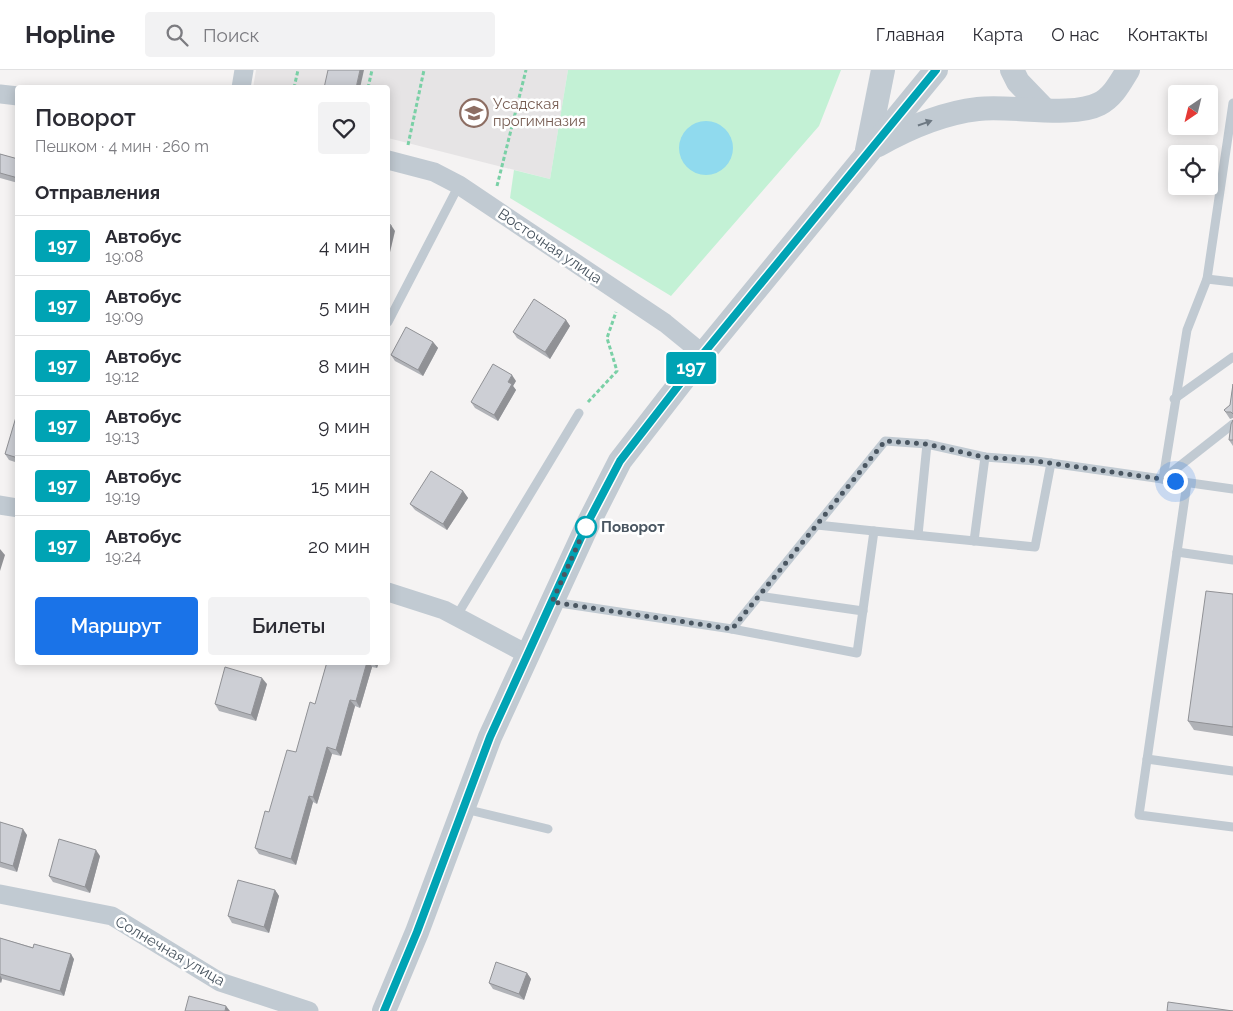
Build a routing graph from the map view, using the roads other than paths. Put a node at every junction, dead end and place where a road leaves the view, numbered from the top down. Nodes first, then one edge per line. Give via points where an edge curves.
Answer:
1 (244, 70) edge
2 (883, 70) edge
3 (936, 70) edge
4 (1012, 70) edge
5 (1128, 70) edge
6 (241, 85) edge
7 (0, 94) edge
8 (15, 96) edge
9 (1233, 103) edge
10 (1044, 109) junction
11 (866, 152) junction
12 (396, 161) edge
13 (459, 185) junction
14 (1207, 279) junction
15 (1233, 282) edge
16 (390, 318) edge
17 (703, 354) junction
18 (1233, 357) edge
19 (1174, 399) junction
20 (579, 412) road end
21 (1233, 424) edge
22 (927, 444) junction
23 (984, 457) junction
24 (1051, 463) junction
25 (1162, 479) junction
26 (1187, 483) junction
27 (1233, 489) edge
28 (0, 505) edge
29 (15, 508) edge
30 (817, 525) junction
31 (874, 531) junction
32 (918, 535) junction
33 (974, 541) junction
34 (1177, 552) junction
35 (1233, 560) edge
36 (390, 593) edge
37 (760, 596) junction
38 (552, 602) junction
39 (863, 611) junction
40 (456, 617) junction
41 (732, 629) junction
42 (527, 654) junction
43 (1147, 759) junction
44 (1233, 770) edge
45 (464, 809) junction
46 (1233, 827) edge
47 (548, 829) dead end
48 (0, 894) edge
49 (309, 1011) edge
50 (384, 1011) edge

1 - 6 street
2 - 11 street
3 - 11 street
4 - 10 street via 1018,82
5 - 10 street via 1114,92 1099,104 1077,111
7 - 8 street
9 - 14 lane
11 -> 10 street via 903,131 978,109
11 - 17 street
12 - 13 street, Восточная улица via 434,172
13 - 16 lane
13 - 17 street, Восточная улица via 622,294
14 - 15 lane
14 - 19 lane via 1186,330
17 - 38 street via 620,461
18 - 19 lane
19 - 25 lane
20 - 40 lane
21 - 25 lane
22 - 23 lane
22 - 30 lane via 885,441
22 - 32 lane
23 - 24 lane
23 - 33 lane
24 - 25 lane
24 - 33 lane via 1035,547
25 - 26 lane
26 - 27 lane
26 - 34 lane
28 - 29 street
30 - 31 lane
30 - 37 lane
31 - 32 lane
31 - 39 lane
32 - 33 lane
34 - 35 lane
34 - 43 lane
36 - 40 street
37 - 39 lane
37 - 41 lane
38 - 41 lane
38 - 42 street
39 - 41 lane via 857,653
40 - 42 street
42 - 45 street via 490,737
43 - 44 lane
43 - 46 lane via 1139,815
45 - 47 lane
45 - 50 street
48 - 49 street, Солнечная улица via 112,916 220,982

